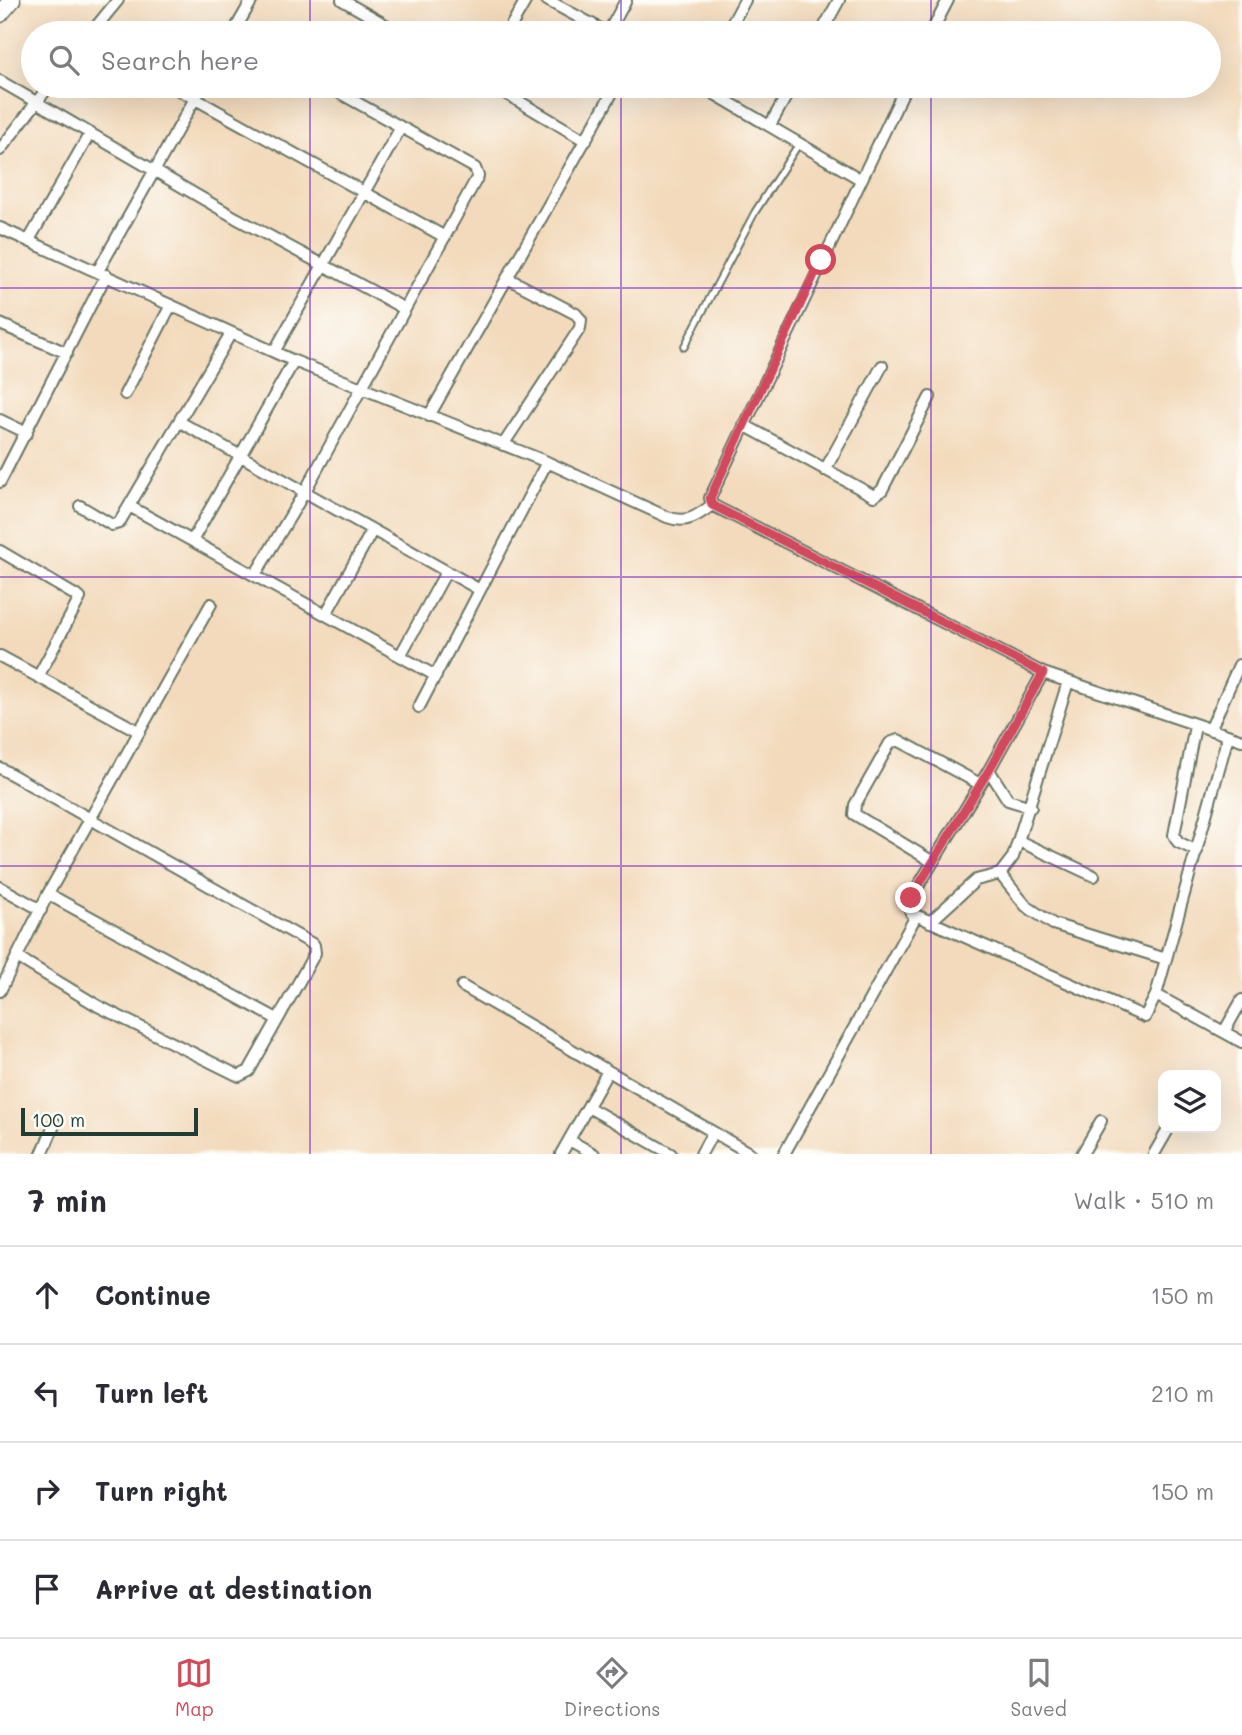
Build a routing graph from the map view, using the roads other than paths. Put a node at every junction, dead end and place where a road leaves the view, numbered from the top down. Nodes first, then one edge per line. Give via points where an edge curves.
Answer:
1 (12, 0) edge
2 (118, 0) edge
3 (252, 0) edge
4 (343, 0) edge
5 (525, 0) edge
6 (547, 0) edge
7 (626, 0) edge
8 (745, 0) edge
9 (839, 0) edge
10 (948, 0) edge
11 (0, 13) edge
12 (101, 21) edge
13 (240, 21) edge
14 (379, 21) edge
15 (514, 21) edge
16 (586, 21) edge
17 (615, 21) edge
18 (734, 21) edge
19 (828, 21) edge
20 (938, 21) edge
21 (0, 81) edge
22 (21, 93) edge
23 (29, 98) edge
24 (39, 98) edge
25 (349, 98) edge
26 (513, 98) edge
27 (609, 98) edge
28 (723, 98) edge
29 (786, 98) edge
30 (900, 98) edge
31 (194, 99) joint
32 (36, 102) junction
33 (771, 125) junction
34 (401, 127) junction
35 (89, 135) junction
36 (586, 141) junction
37 (800, 142) junction
38 (0, 150) edge
39 (153, 171) junction
40 (860, 179) junction
41 (365, 194) junction
42 (0, 228) edge
43 (445, 237) junction
44 (29, 240) junction
45 (325, 266) junction
46 (102, 273) junction
47 (509, 279) junction
48 (171, 305) junction
49 (405, 309) junction
50 (0, 324) edge
51 (231, 333) junction
52 (684, 346) dead end
53 (274, 352) junction
54 (67, 353) junction
55 (294, 361) junction
56 (881, 366) dead end
57 (360, 389) junction
58 (125, 394) dead end
59 (930, 397) dead end
60 (429, 416) junction
61 (0, 420) edge
62 (180, 422) junction
63 (744, 425) junction
64 (27, 433) junction
65 (503, 445) junction
66 (240, 457) junction
67 (547, 462) junction
68 (824, 470) junction
69 (0, 482) edge
70 (304, 493) junction
71 (712, 505) junction
72 (80, 506) dead end
73 (129, 506) junction
74 (372, 531) junction
75 (192, 541) junction
76 (0, 551) edge
77 (446, 572) junction
78 (255, 575) junction
79 (480, 590) junction
80 (211, 604) dead end
81 (326, 614) junction
82 (0, 656) edge
83 (400, 656) junction
84 (1239, 665) dead end
85 (1043, 673) junction
86 (436, 676) junction
87 (38, 677) junction
88 (1068, 682) junction
89 (419, 707) dead end
90 (1195, 726) junction
91 (1210, 730) junction
92 (138, 731) junction
93 (1228, 736) junction
94 (1242, 740) edge
95 (0, 768) edge
96 (989, 770) junction
97 (980, 784) junction
98 (1031, 807) junction
99 (90, 819) junction
100 (1019, 841) junction
101 (1197, 851) junction
102 (933, 862) junction
103 (1000, 874) junction
104 (1094, 876) dead end
105 (0, 887) edge
106 (48, 894) junction
107 (41, 910) junction
108 (916, 916) junction
109 (930, 922) junction
110 (17, 957) junction
111 (1166, 959) junction
112 (462, 986) dead end
113 (0, 991) edge
114 (1156, 995) junction
115 (1242, 1000) edge
116 (277, 1018) junction
117 (1224, 1032) junction
118 (1242, 1042) edge
119 (608, 1071) junction
120 (588, 1107) junction
121 (1101, 1121) dead end
122 (55, 1123) dead end
123 (713, 1132) junction
124 (1166, 1133) edge
125 (569, 1140) junction
126 (45, 1153) edge
127 (561, 1154) edge
128 (594, 1154) edge
129 (671, 1154) edge
130 (701, 1154) edge
131 (751, 1154) edge
132 (784, 1154) edge
133 (1082, 1154) edge
134 (1154, 1154) edge

1 - 11 street
2 - 12 street
3 - 13 street
4 - 14 street
5 - 15 street
6 - 16 street
7 - 17 street
8 - 18 street
9 - 19 street
10 - 20 street
21 - 22 street
23 - 32 street
24 - 32 street
25 - 34 street
26 - 36 street
27 - 36 street
28 - 33 street
29 - 33 street
30 - 40 street
31 - 39 street
31 - 41 street
32 - 35 street
32 - 38 street
33 - 37 street
34 - 41 street
34 - 43 street via 478,172
35 - 39 street
35 - 44 street
36 - 47 street
37 - 40 street
37 - 52 lane via 755,212
39 - 45 street
39 - 46 street
40 - 63 street
41 - 43 street
41 - 45 street
42 - 44 street
43 - 49 street
44 - 46 street
45 - 49 street
45 - 53 street
46 - 48 street
46 - 54 street
47 - 60 street
47 - 65 street via 581,320
48 - 51 street
48 - 58 street
49 - 57 street
50 - 54 street
51 - 53 street
51 - 62 street
53 - 55 street
54 - 64 street
55 - 57 street
55 - 66 street
56 - 68 street
57 - 60 street
57 - 70 street
59 - 68 street via 878,495
60 - 65 street
61 - 64 street
62 - 66 street
62 - 73 street
63 - 68 street
63 - 71 street via 710,498
64 - 69 street
65 - 67 street
66 - 70 street
66 - 75 street
67 - 71 street via 676,520 696,517
67 - 79 street
70 - 74 street
70 - 78 street
71 - 85 street
72 - 73 street via 116,525
73 - 75 street
74 - 77 street
74 - 81 street
75 - 78 street
76 - 87 street via 80,598
77 - 79 street
77 - 83 street
78 - 81 street
79 - 86 street
80 - 92 street
81 - 83 street
82 - 87 street
83 - 86 street
84 - 91 street
85 - 88 street
85 - 96 street
86 - 89 street
87 - 92 street
88 - 90 street
88 - 98 street
90 - 91 street
90 - 101 street via 1174,835
91 - 93 street
92 - 99 street
93 - 94 street
93 - 101 street
95 - 99 street
96 - 97 street
96 - 98 street via 1008,800
97 - 102 street
97 - 102 street via 898,740 890,743 854,814
98 - 100 street
99 - 106 street
99 - 116 street via 314,945 314,957
100 - 103 street
100 - 104 street
101 - 111 street
102 - 108 street via 909,902
103 - 109 street via 976,880
103 - 111 street via 1026,906 1053,924
105 - 107 street
106 - 107 street
106 - 116 street
107 - 110 street
108 - 109 street
108 - 132 street
109 - 114 street via 1145,1017
110 - 113 street
110 - 116 street via 98,1006 234,1076 249,1071
111 - 114 street
112 - 119 street
114 - 117 street
115 - 117 street
117 - 118 street
119 - 120 street
119 - 123 street
120 - 125 street
120 - 129 street
121 - 133 street
122 - 126 street
123 - 130 street
123 - 131 street
124 - 134 street
125 - 127 street
125 - 128 street

